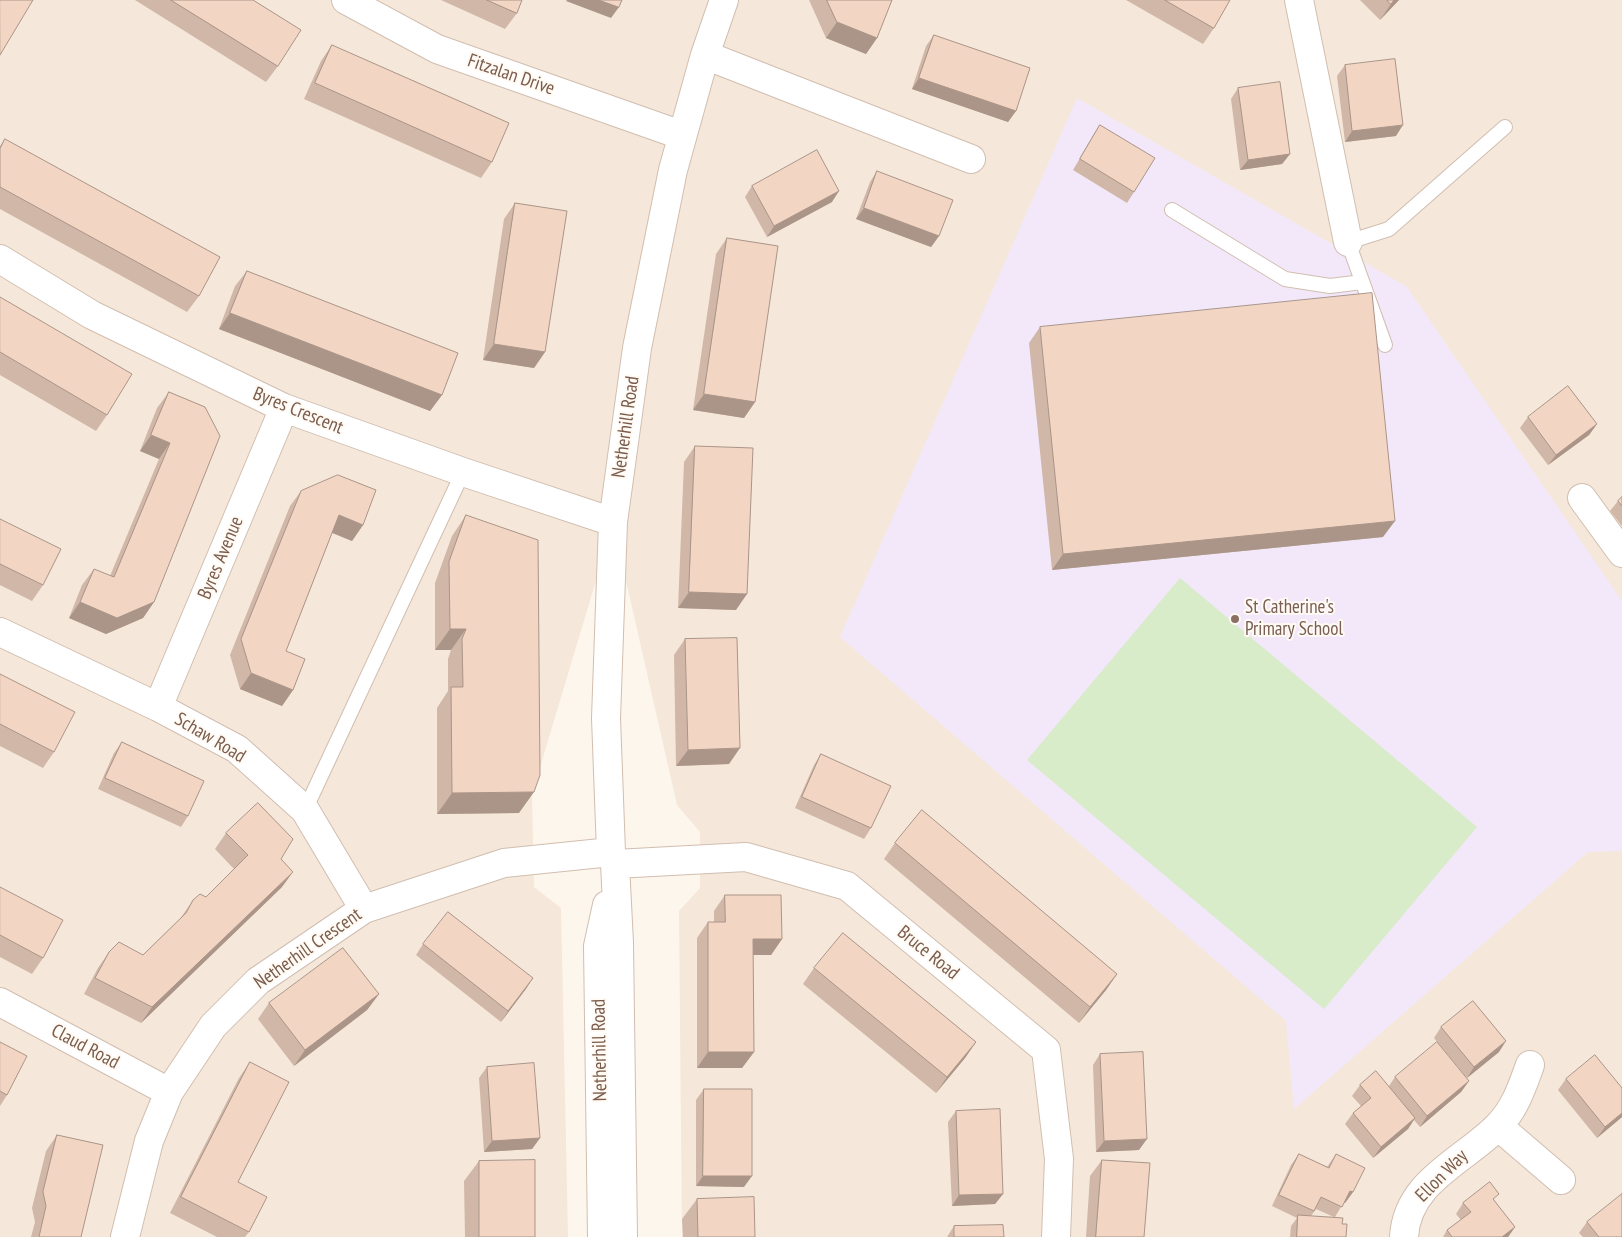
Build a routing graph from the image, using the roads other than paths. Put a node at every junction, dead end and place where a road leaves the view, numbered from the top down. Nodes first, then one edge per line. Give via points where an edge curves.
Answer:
1 (346, 0) edge
2 (724, 0) edge
3 (1299, 0) edge
4 (705, 55) junction
5 (1505, 126) dead end
6 (681, 135) junction
7 (971, 159) dead end
8 (1172, 210) dead end
9 (1348, 242) junction
10 (0, 259) edge
11 (1362, 282) junction
12 (1385, 345) dead end
13 (284, 408) junction
14 (463, 472) junction
15 (1582, 498) dead end
16 (613, 522) junction
17 (1622, 553) edge
18 (0, 632) edge
19 (158, 708) junction
20 (305, 810) junction
21 (613, 858) junction
22 (364, 909) junction
23 (0, 1002) edge
24 (1530, 1065) dead end
25 (169, 1092) junction
26 (1498, 1126) junction
27 (1561, 1180) dead end
28 (125, 1237) edge
29 (602, 1237) edge
30 (623, 1237) edge
31 (1056, 1237) edge
32 (1404, 1237) edge

1 - 6 street, Fitzalan Drive via 437,49
2 - 4 street, Netherhill Road
3 - 9 street
4 - 6 street, Netherhill Road
4 - 7 street
5 - 9 lane via 1389,228
6 - 16 street, Netherhill Road via 637,348
8 - 11 lane via 1285,279 1330,286
9 - 11 lane
10 - 13 street, Byres Crescent via 92,315
11 - 12 lane
13 - 14 street, Byres Crescent
13 - 19 street, Byres Avenue
14 - 16 street, Byres Crescent
14 - 20 lane
15 - 17 street
16 - 21 street, Netherhill Road via 606,718
18 - 19 street, Schaw Road
19 - 20 street, Schaw Road via 237,749
20 - 22 street, Schaw Road
21 - 22 street, Netherhill Crescent via 504,863
21 - 29 street, Netherhill Road via 598,946
21 - 30 street, Netherhill Road via 619,943
21 - 31 street, Bruce Road via 746,858 847,886 1046,1050 1058,1158
22 - 25 street, Netherhill Crescent via 258,981 213,1026
23 - 25 street, Claud Road
24 - 26 street, Ellon Way via 1517,1101
25 - 28 street, Netherhill Crescent via 149,1141
26 - 27 street
26 - 32 street, Ellon Way via 1448,1165 1415,1198

